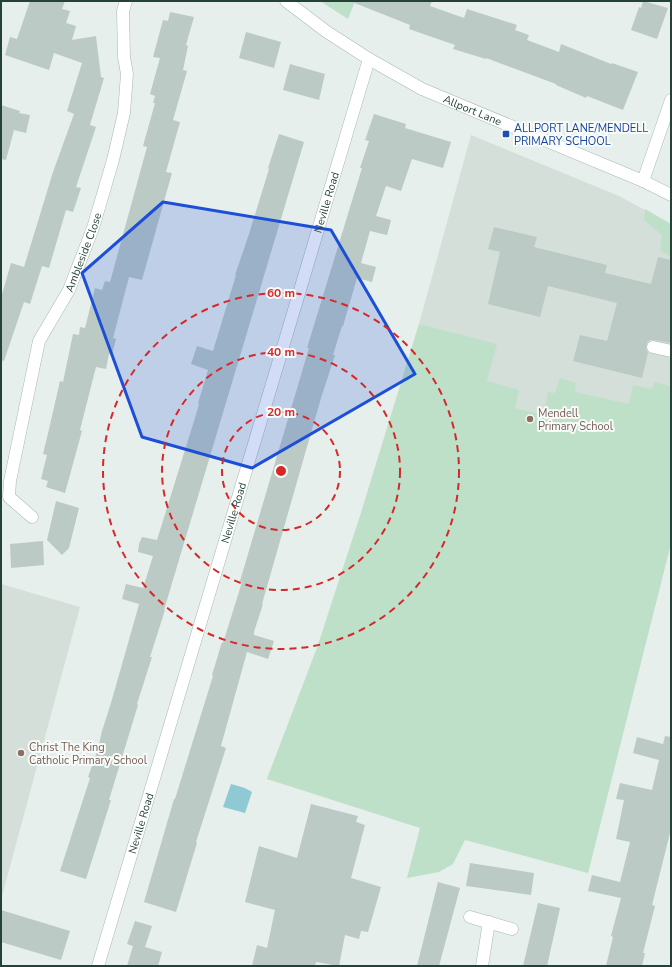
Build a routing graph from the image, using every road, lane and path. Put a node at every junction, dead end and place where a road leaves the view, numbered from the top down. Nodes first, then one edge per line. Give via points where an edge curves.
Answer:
1 (126, 1) edge
2 (286, 1) edge
3 (369, 59) junction
4 (671, 100) edge
5 (643, 181) junction
6 (671, 195) edge
7 (654, 347) dead end
8 (671, 351) edge
9 (5, 498) edge
10 (32, 517) dead end
11 (470, 917) dead end
12 (489, 922) junction
13 (512, 929) dead end
14 (98, 966) edge
15 (482, 966) edge

1 - 9 street, Ambleside Close via 123,11 127,74 124,113 113,160 93,228 69,290 39,341
2 - 3 street, Allport Lane via 326,32
3 - 5 street, Allport Lane via 422,89
3 - 14 street, Neville Road
4 - 5 street
5 - 6 street, Allport Lane
7 - 8 street
9 - 10 street, Ambleside Close
11 - 12 street
12 - 13 street
12 - 15 street

